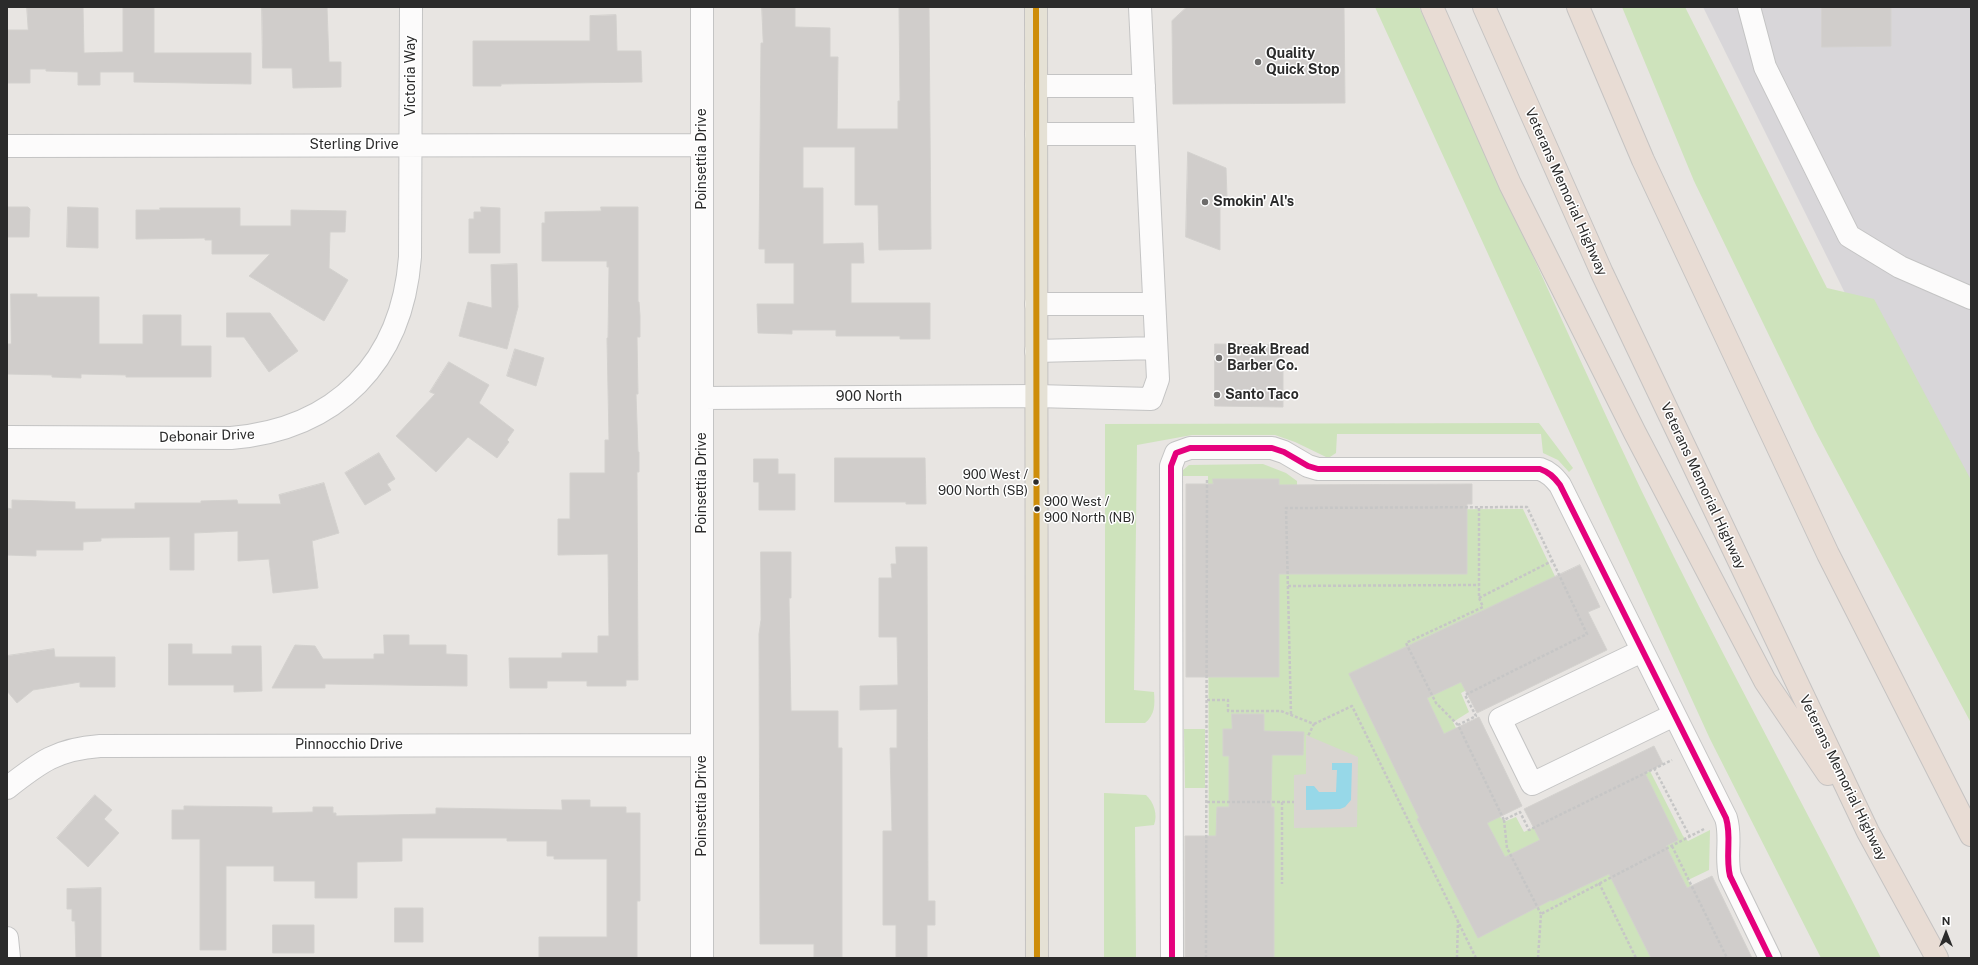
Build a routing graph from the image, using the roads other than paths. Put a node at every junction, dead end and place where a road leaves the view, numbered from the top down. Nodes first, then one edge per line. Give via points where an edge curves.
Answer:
1 (411, 7) edge
2 (702, 7) edge
3 (1036, 7) edge
4 (1140, 7) edge
5 (1432, 7) edge
6 (1484, 7) edge
7 (1578, 7) edge
8 (1748, 7) edge
9 (1036, 86) junction
10 (1144, 86) junction
11 (1036, 134) junction
12 (1146, 134) junction
13 (411, 145) junction
14 (702, 145) junction
15 (7, 146) edge
16 (1971, 298) edge
17 (1036, 304) junction
18 (1154, 304) junction
19 (1156, 348) junction
20 (1036, 352) junction
21 (1036, 396) junction
22 (702, 398) junction
23 (7, 437) edge
24 (1642, 651) junction
25 (1674, 715) junction
26 (702, 745) junction
27 (7, 788) edge
28 (1868, 832) junction
29 (1971, 835) edge
30 (7, 938) edge
31 (9, 958) edge
32 (702, 958) edge
33 (1037, 958) edge
34 (1172, 958) edge
35 (1770, 958) edge
36 (1937, 958) edge

1 - 13 street, Victoria Way
2 - 14 street, Poinsettia Drive
3 - 9 main road
4 - 10 street
5 - 28 highway via 1510,184 1765,681
6 - 28 highway, Veterans Memorial Highway via 1602,273
7 - 29 highway via 1643,160 1828,554
8 - 16 street via 1765,67 1849,236 1900,267
9 - 10 street
9 - 11 main road
10 - 12 street
11 - 12 street
11 - 17 main road
12 - 18 street
13 - 14 street, Sterling Drive
13 - 15 street, Sterling Drive
13 - 23 street, Debonair Drive via 410,257 408,284 402,310 392,336 377,360 359,382 335,403 312,418 255,436
14 - 22 street, Poinsettia Drive
17 - 18 street
17 - 20 main road
18 - 19 street
19 - 20 street
19 - 21 street, 900 North via 1158,379 1151,399
20 - 21 main road
21 - 22 street, 900 North
21 - 33 main road
22 - 26 street, Poinsettia Drive
24 - 25 street
24 - 25 street via 1500,719 1532,784
24 - 34 street via 1560,485 1548,472 1540,469 1318,469 1284,452 1260,447 1190,448 1176,453 1171,466
25 - 35 street via 1726,818 1729,827 1727,866 1730,876
26 - 27 street, Pinnocchio Drive via 100,746 60,753 41,762
26 - 32 street, Poinsettia Drive
28 - 36 highway, Veterans Memorial Highway
30 - 31 street

